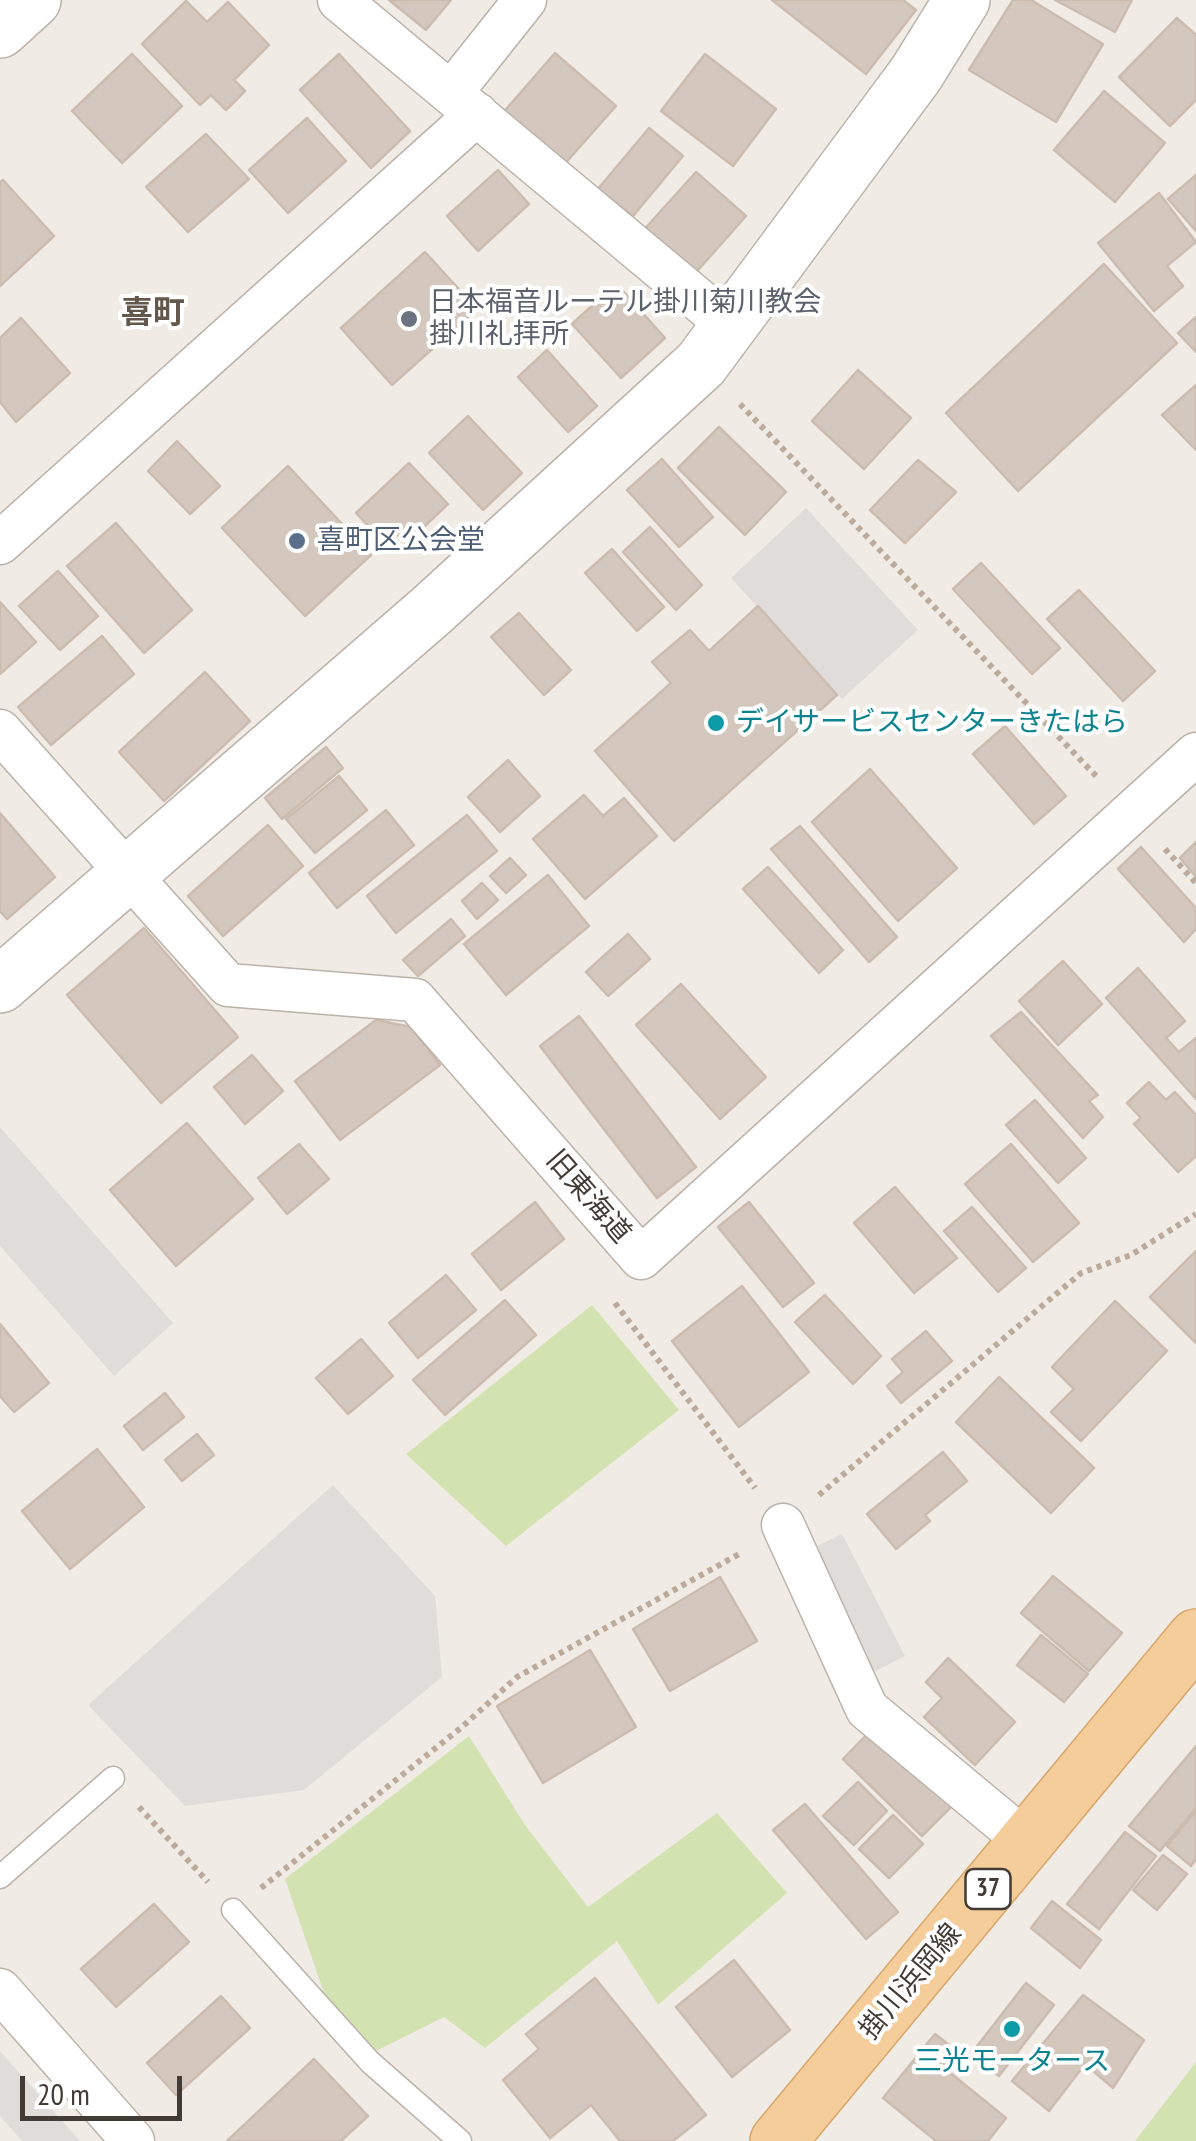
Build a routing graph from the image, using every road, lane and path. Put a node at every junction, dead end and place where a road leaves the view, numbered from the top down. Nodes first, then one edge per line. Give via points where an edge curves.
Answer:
1 (33, 0) edge
2 (340, 0) edge
3 (525, 0) edge
4 (962, 0) edge
5 (0, 30) edge
6 (464, 104) junction
7 (716, 345) junction
8 (0, 543) edge
9 (0, 730) edge
10 (1196, 754) edge
11 (1130, 812) junction
12 (130, 872) junction
13 (0, 984) edge
14 (1196, 1214) edge
15 (640, 1258) junction
16 (783, 1525) junction
17 (1196, 1637) edge
18 (113, 1778) joint
19 (1026, 1842) junction
20 (0, 1878) edge
21 (233, 1910) junction
22 (0, 1990) edge
23 (134, 2141) edge
24 (460, 2141) edge
25 (778, 2141) edge

1 - 5 street
2 - 6 street
3 - 6 street
4 - 7 street via 916,74
6 - 7 street
6 - 8 street
7 - 11 path
7 - 12 street via 432,610
9 - 12 street, 旧東海道
10 - 11 street, 旧東海道
11 - 15 street, 旧東海道
12 - 13 street
12 - 15 street, 旧東海道 via 228,985 415,1000
14 - 16 path via 1131,1254 1081,1273
15 - 16 path via 609,1295
16 - 19 street via 867,1709
16 - 21 path via 517,1677
17 - 19 main road, 掛川浜岡線 / 37
18 - 20 lane
18 - 21 path
19 - 25 main road, 掛川浜岡線 / 37
21 - 24 lane via 370,2062
22 - 23 street

